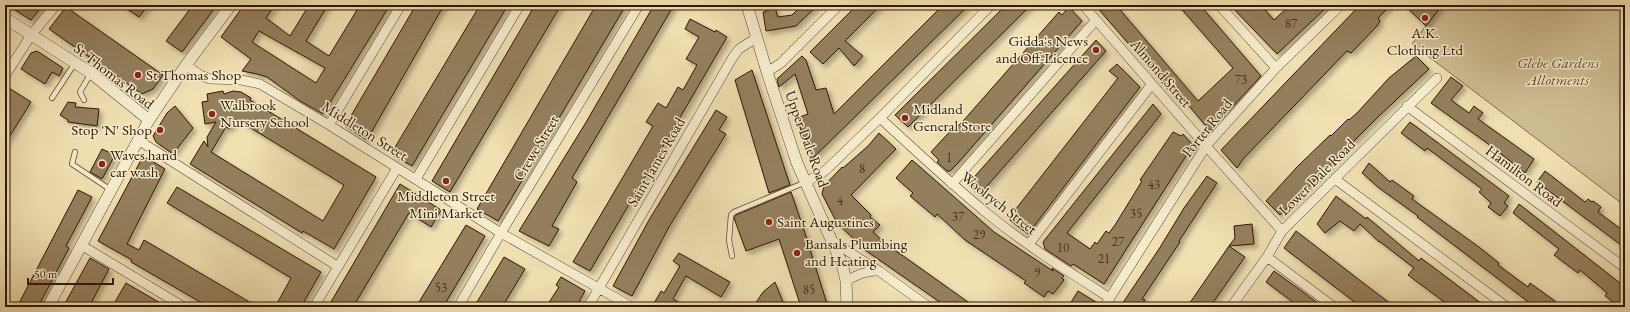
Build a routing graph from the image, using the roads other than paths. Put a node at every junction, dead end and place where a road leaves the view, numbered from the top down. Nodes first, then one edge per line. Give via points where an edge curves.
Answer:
1 (56, 5) edge
2 (231, 5) edge
3 (401, 5) edge
4 (520, 5) edge
5 (639, 5) edge
6 (747, 5) edge
7 (839, 5) edge
8 (991, 5) edge
9 (1083, 5) edge
10 (1219, 5) edge
11 (1341, 5) edge
12 (5, 18) edge
13 (1096, 20) junction
14 (31, 35) junction
15 (756, 38) junction
16 (75, 63) junction
17 (186, 65) junction
18 (1276, 68) junction
19 (767, 72) junction
20 (91, 73) junction
21 (5, 76) edge
22 (1437, 78) dead end
23 (1152, 84) junction
24 (52, 98) dead end
25 (84, 100) dead end
26 (1407, 106) junction
27 (880, 118) junction
28 (149, 120) junction
29 (329, 125) junction
30 (138, 140) junction
31 (1206, 146) junction
32 (75, 152) dead end
33 (397, 168) junction
34 (416, 179) junction
35 (1335, 179) junction
36 (806, 182) junction
37 (952, 184) junction
38 (111, 190) junction
39 (1282, 231) junction
40 (501, 233) junction
41 (832, 241) junction
42 (1029, 244) junction
43 (81, 245) junction
44 (732, 256) dead end
45 (1267, 257) junction
46 (337, 266) junction
47 (1625, 268) edge
48 (879, 272) junction
49 (846, 281) junction
50 (599, 288) junction
51 (1110, 298) junction
52 (48, 307) edge
53 (184, 307) edge
54 (314, 307) edge
55 (458, 307) edge
56 (588, 307) edge
57 (632, 307) edge
58 (847, 307) edge
59 (929, 307) edge
60 (1104, 307) edge
61 (1231, 307) edge
62 (1334, 307) edge
63 (1507, 307) edge

1 - 14 street
2 - 17 street
3 - 29 street
4 - 34 street
5 - 40 street, Crewe Street
6 - 15 street, Upper Dale Road
7 - 19 street via 781,63
8 - 27 street
9 - 13 street, Almond Street
10 - 18 street
11 - 18 street, Porter Road
12 - 14 street, St Thomas Road
13 - 23 street, Almond Street
13 - 37 street
14 - 16 street, St Thomas Road
14 - 21 street
15 - 19 street, Upper Dale Road
15 - 50 street, Saint James Road via 736,53
16 - 20 street, St Thomas Road
16 - 24 lane
17 - 28 street
17 - 29 street, Middleton Street via 210,79 241,80 260,84
18 - 31 street, Porter Road
19 - 36 street, Upper Dale Road
20 - 25 lane via 80,92
20 - 28 street, St Thomas Road
22 - 26 street, Lower Dale Road
23 - 31 street, Almond Street
23 - 42 street
26 - 35 street, Lower Dale Road
26 - 47 street, Hamilton Road
27 - 36 street via 822,173
27 - 37 street, Woolrych Street
28 - 30 street, St Thomas Road
29 - 33 street, Middleton Street
30 - 38 street, St Thomas Road
30 - 46 street
31 - 39 street, Almond Street
31 - 51 street, Porter Road
32 - 38 lane via 72,164
33 - 34 street, Middleton Street
33 - 46 street
34 - 40 street, Middleton Street
35 - 39 street, Lower Dale Road
35 - 63 street
36 - 41 street, Upper Dale Road
36 - 44 lane via 734,212 731,215 729,240
37 - 42 street, Woolrych Street
38 - 43 street, St Thomas Road
39 - 45 street, Lower Dale Road
40 - 50 street, Middleton Street
40 - 55 street, Crewe Street
41 - 48 street
41 - 49 street, Upper Dale Road
42 - 51 street, Woolrych Street
43 - 52 street, St Thomas Road
43 - 53 street
45 - 61 street, Lower Dale Road
45 - 62 street
46 - 54 street
48 - 49 street via 865,272
48 - 59 street
49 - 58 street, Upper Dale Road
50 - 56 street, Saint James Road
50 - 57 street, Middleton Street
51 - 60 street, Porter Road

